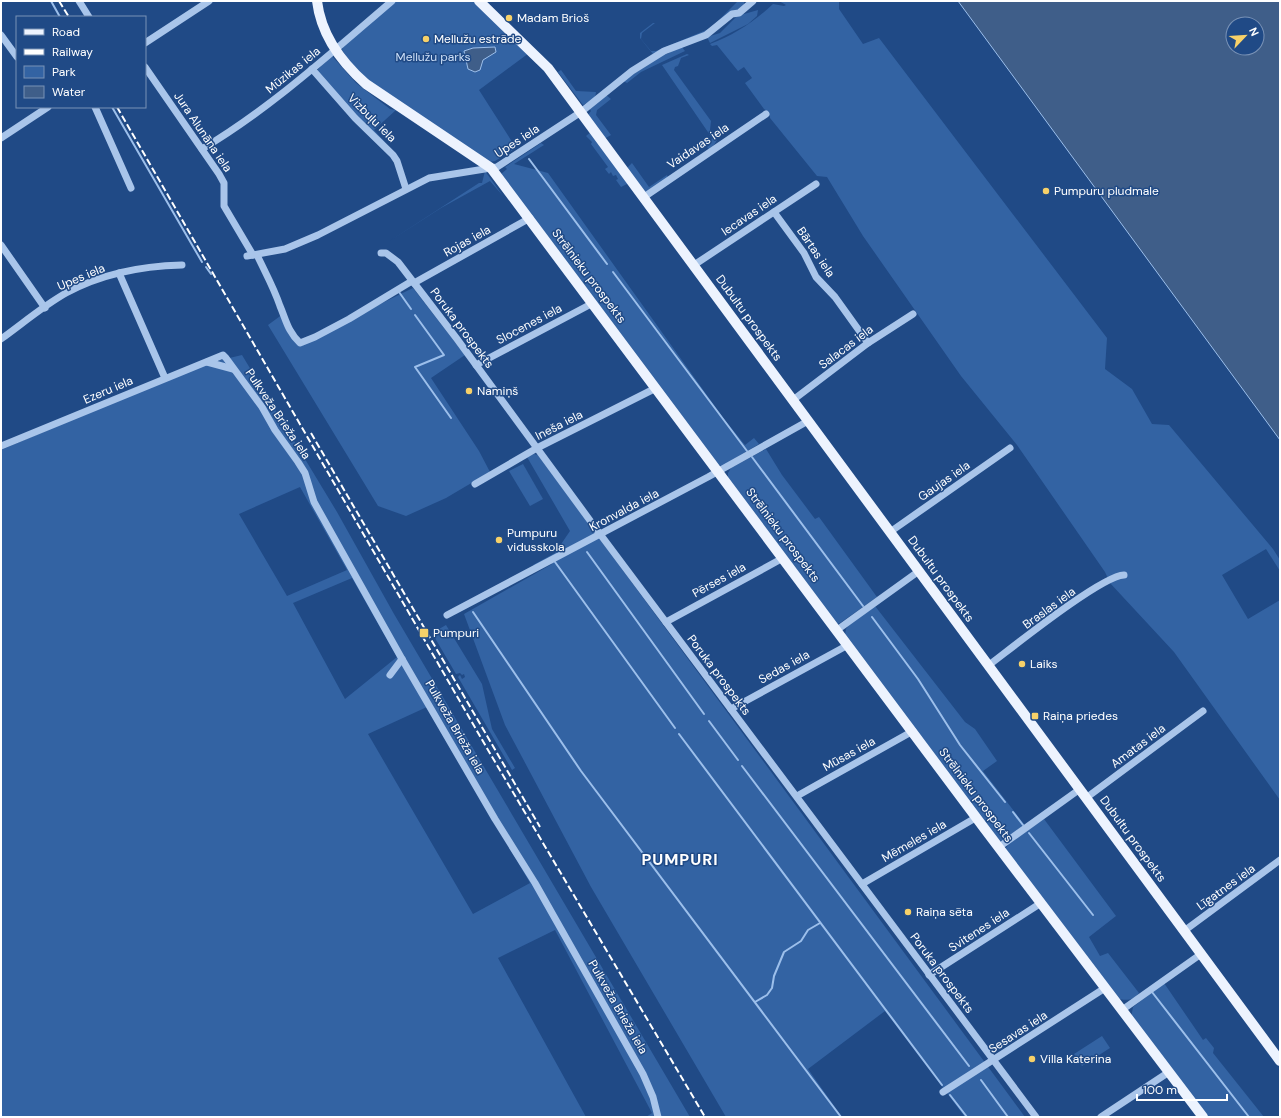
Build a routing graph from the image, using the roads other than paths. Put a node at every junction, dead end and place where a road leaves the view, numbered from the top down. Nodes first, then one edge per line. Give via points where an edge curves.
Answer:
1 (79, 1) edge
2 (209, 1) edge
3 (317, 1) edge
4 (480, 1) edge
5 (753, 1) edge
6 (391, 2) edge
7 (87, 16) edge
8 (1, 35) edge
9 (146, 42) edge
10 (335, 50) junction
11 (16, 57) edge
12 (146, 68) edge
13 (312, 69) junction
14 (46, 108) edge
15 (95, 108) edge
16 (581, 112) junction
17 (766, 114) dead end
18 (1, 138) edge
19 (202, 149) junction
20 (491, 168) junction
21 (816, 184) dead end
22 (131, 188) dead end
23 (406, 189) junction
24 (644, 197) junction
25 (774, 212) junction
26 (530, 218) junction
27 (1, 245) edge
28 (381, 253) dead end
29 (252, 255) junction
30 (182, 265) dead end
31 (694, 265) junction
32 (119, 273) junction
33 (413, 282) junction
34 (592, 303) junction
35 (45, 308) junction
36 (913, 314) dead end
37 (1, 339) edge
38 (300, 343) joint
39 (868, 343) junction
40 (223, 355) joint
41 (206, 361) junction
42 (476, 365) junction
43 (234, 369) junction
44 (164, 378) junction
45 (656, 388) junction
46 (793, 400) junction
47 (808, 421) junction
48 (1, 446) edge
49 (537, 448) junction
50 (1010, 448) dead end
51 (719, 472) junction
52 (474, 484) dead end
53 (890, 532) junction
54 (601, 534) junction
55 (783, 558) junction
56 (919, 571) junction
57 (1124, 575) dead end
58 (447, 615) dead end
59 (666, 622) junction
60 (837, 630) junction
61 (848, 644) junction
62 (402, 659) junction
63 (988, 665) junction
64 (390, 675) dead end
65 (731, 709) junction
66 (1203, 711) dead end
67 (913, 731) junction
68 (1080, 789) junction
69 (797, 796) junction
70 (1086, 798) junction
71 (977, 817) junction
72 (999, 847) junction
73 (1280, 860) edge
74 (862, 884) junction
75 (1041, 903) junction
76 (1184, 931) junction
77 (1201, 954) junction
78 (929, 975) junction
79 (1105, 988) junction
80 (1122, 1010) junction
81 (993, 1061) junction
82 (1280, 1061) edge
83 (1169, 1072) junction
84 (943, 1092) dead end
85 (658, 1117) edge
86 (1036, 1117) edge
87 (1101, 1117) edge
88 (1203, 1117) edge

1 - 7 street
2 - 9 street
3 - 10 main road, Strēlnieku prospekts via 322,22
4 - 16 main road, Dubultu prospekts via 548,68
5 - 16 street, Upes iela via 706,35 664,51 632,71
6 - 10 street, Mūzikas iela
8 - 11 street
10 - 13 street, Mūzikas iela
10 - 20 main road, Strēlnieku prospekts via 351,71 366,84
12 - 19 street, Jura Alunāna iela
13 - 19 street, Mūzikas iela via 273,101
13 - 23 street, Vizbuļu iela via 355,118 393,155
14 - 18 street
15 - 22 street
16 - 20 street, Upes iela via 520,153
16 - 24 main road, Dubultu prospekts
17 - 24 street, Vaidavas iela
19 - 29 street, Jura Alunāna iela via 224,183 224,206
20 - 23 street, Upes iela via 434,176
20 - 26 main road, Strēlnieku prospekts
21 - 25 street, Iecavas iela
23 - 29 street, Upes iela via 318,235 285,249
24 - 31 main road, Dubultu prospekts
25 - 31 street, Iecavas iela
25 - 39 street, Bārtas iela via 804,253 816,276 835,296
26 - 33 street, Rojas iela
26 - 34 main road, Strēlnieku prospekts
27 - 35 street
28 - 33 street, Poruka prospekts via 394,257
29 - 38 street, Jura Alunāna iela via 281,306 285,322 293,337
30 - 32 street, Upes iela via 138,268
31 - 46 main road, Dubultu prospekts
32 - 35 street, Upes iela via 67,293
32 - 44 street
33 - 38 street, Rojas iela via 315,338
33 - 42 street, Poruka prospekts
34 - 42 street, Slocenes iela
34 - 45 main road, Strēlnieku prospekts
35 - 37 street, Upes iela
36 - 39 street, Salacas iela
39 - 46 street, Salacas iela
40 - 41 street, Ezeru iela
40 - 43 street, Pulkveža Brieža iela
41 - 43 street
41 - 44 street, Ezeru iela
42 - 49 street, Poruka prospekts
43 - 62 street, Pulkveža Brieža iela via 305,473 314,502
44 - 48 street, Ezeru iela
45 - 49 street, Ineša iela
45 - 51 main road, Strēlnieku prospekts
46 - 47 main road, Dubultu prospekts
47 - 51 street, Kronvalda iela
47 - 53 main road, Dubultu prospekts
49 - 52 street, Ineša iela
49 - 54 street, Poruka prospekts
50 - 53 street, Gaujas iela
51 - 54 street, Kronvalda iela
51 - 55 main road, Strēlnieku prospekts
53 - 56 main road, Dubultu prospekts
54 - 58 street, Kronvalda iela
54 - 59 street, Poruka prospekts
55 - 59 street, Pērses iela
55 - 60 main road, Strēlnieku prospekts
56 - 60 street
56 - 63 main road, Dubultu prospekts
57 - 63 street, Braslas iela via 1116,575 1080,598
59 - 65 street, Poruka prospekts
60 - 61 main road, Strēlnieku prospekts
61 - 65 street, Sedas iela
61 - 67 main road, Strēlnieku prospekts
62 - 64 street
62 - 85 street, Pulkveža Brieža iela via 535,883 643,1074 653,1096
63 - 68 main road, Dubultu prospekts
65 - 69 street, Poruka prospekts
66 - 70 street, Amatas iela
67 - 69 street, Mūsas iela
67 - 71 main road, Strēlnieku prospekts
68 - 70 main road, Dubultu prospekts
68 - 72 street
69 - 74 street, Poruka prospekts
70 - 76 main road, Dubultu prospekts
71 - 72 main road, Strēlnieku prospekts
71 - 74 street, Mēmeles iela
72 - 75 main road, Strēlnieku prospekts
73 - 76 street, Līgatnes iela
74 - 78 street, Poruka prospekts
75 - 78 street, Svitenes iela
75 - 79 main road, Strēlnieku prospekts
76 - 77 main road, Dubultu prospekts
77 - 80 street
77 - 82 main road, Dubultu prospekts
78 - 81 street, Poruka prospekts
79 - 80 main road, Strēlnieku prospekts
79 - 81 street, Sesavas iela
80 - 83 main road, Strēlnieku prospekts
81 - 84 street, Sesavas iela
81 - 86 street, Poruka prospekts
83 - 87 street
83 - 88 main road, Strēlnieku prospekts

